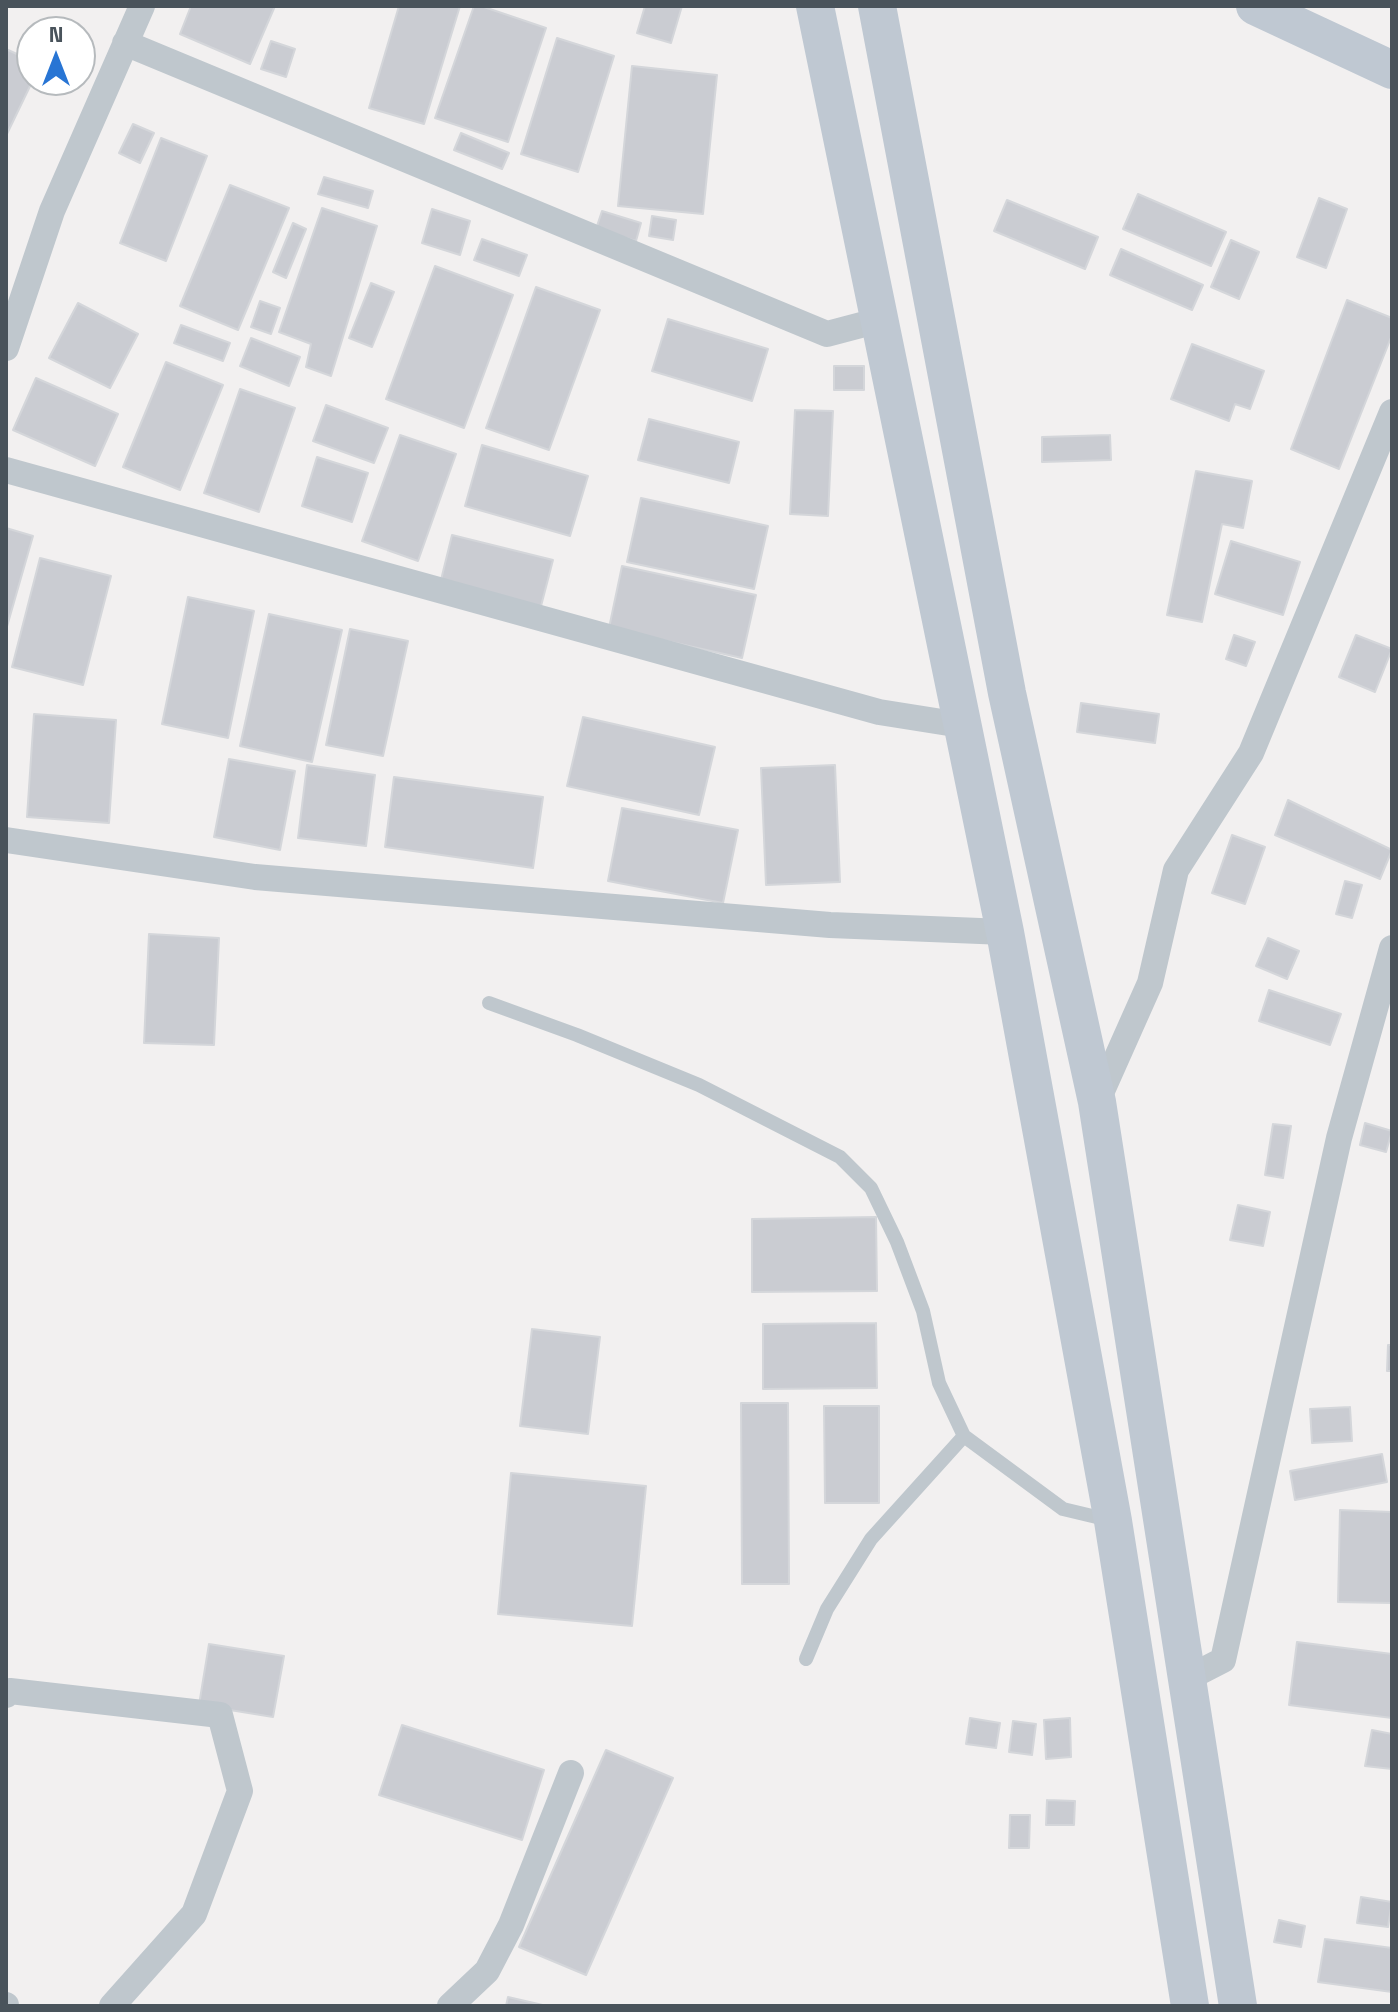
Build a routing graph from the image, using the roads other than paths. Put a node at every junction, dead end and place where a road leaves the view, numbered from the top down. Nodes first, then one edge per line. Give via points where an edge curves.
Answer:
1 (142, 6) edge
2 (815, 6) edge
3 (877, 6) edge
4 (1255, 6) edge
5 (125, 43) junction
6 (1392, 70) edge
7 (880, 320) junction
8 (6, 348) edge
9 (1392, 412) edge
10 (6, 470) edge
11 (961, 725) junction
12 (6, 840) edge
13 (1005, 932) junction
14 (1392, 948) edge
15 (489, 1003) dead end
16 (1097, 1102) junction
17 (964, 1436) junction
18 (1113, 1521) junction
19 (806, 1659) dead end
20 (1188, 1678) junction
21 (6, 1695) edge
22 (571, 1773) dead end
23 (112, 2006) edge
24 (450, 2006) edge
25 (1190, 2006) edge
26 (1238, 2006) edge

1 - 5 street
2 - 7 main road
3 - 16 main road via 1007,693
4 - 6 main road
5 - 7 street via 827,334
5 - 8 street via 52,211
7 - 11 main road
9 - 16 street via 1251,753 1176,870 1150,983
10 - 11 street via 864,708
11 - 13 main road
12 - 13 street via 255,877 830,925
13 - 18 main road
14 - 20 street via 1339,1138 1223,1660
15 - 17 lane via 699,1085 840,1157 871,1188 897,1242 923,1311 939,1383
16 - 20 main road
17 - 18 lane via 1063,1509
17 - 19 lane via 871,1539 827,1609
18 - 25 main road
20 - 26 main road
21 - 23 street via 10,1691 220,1715 240,1791 194,1914
22 - 24 street via 511,1925 487,1971

